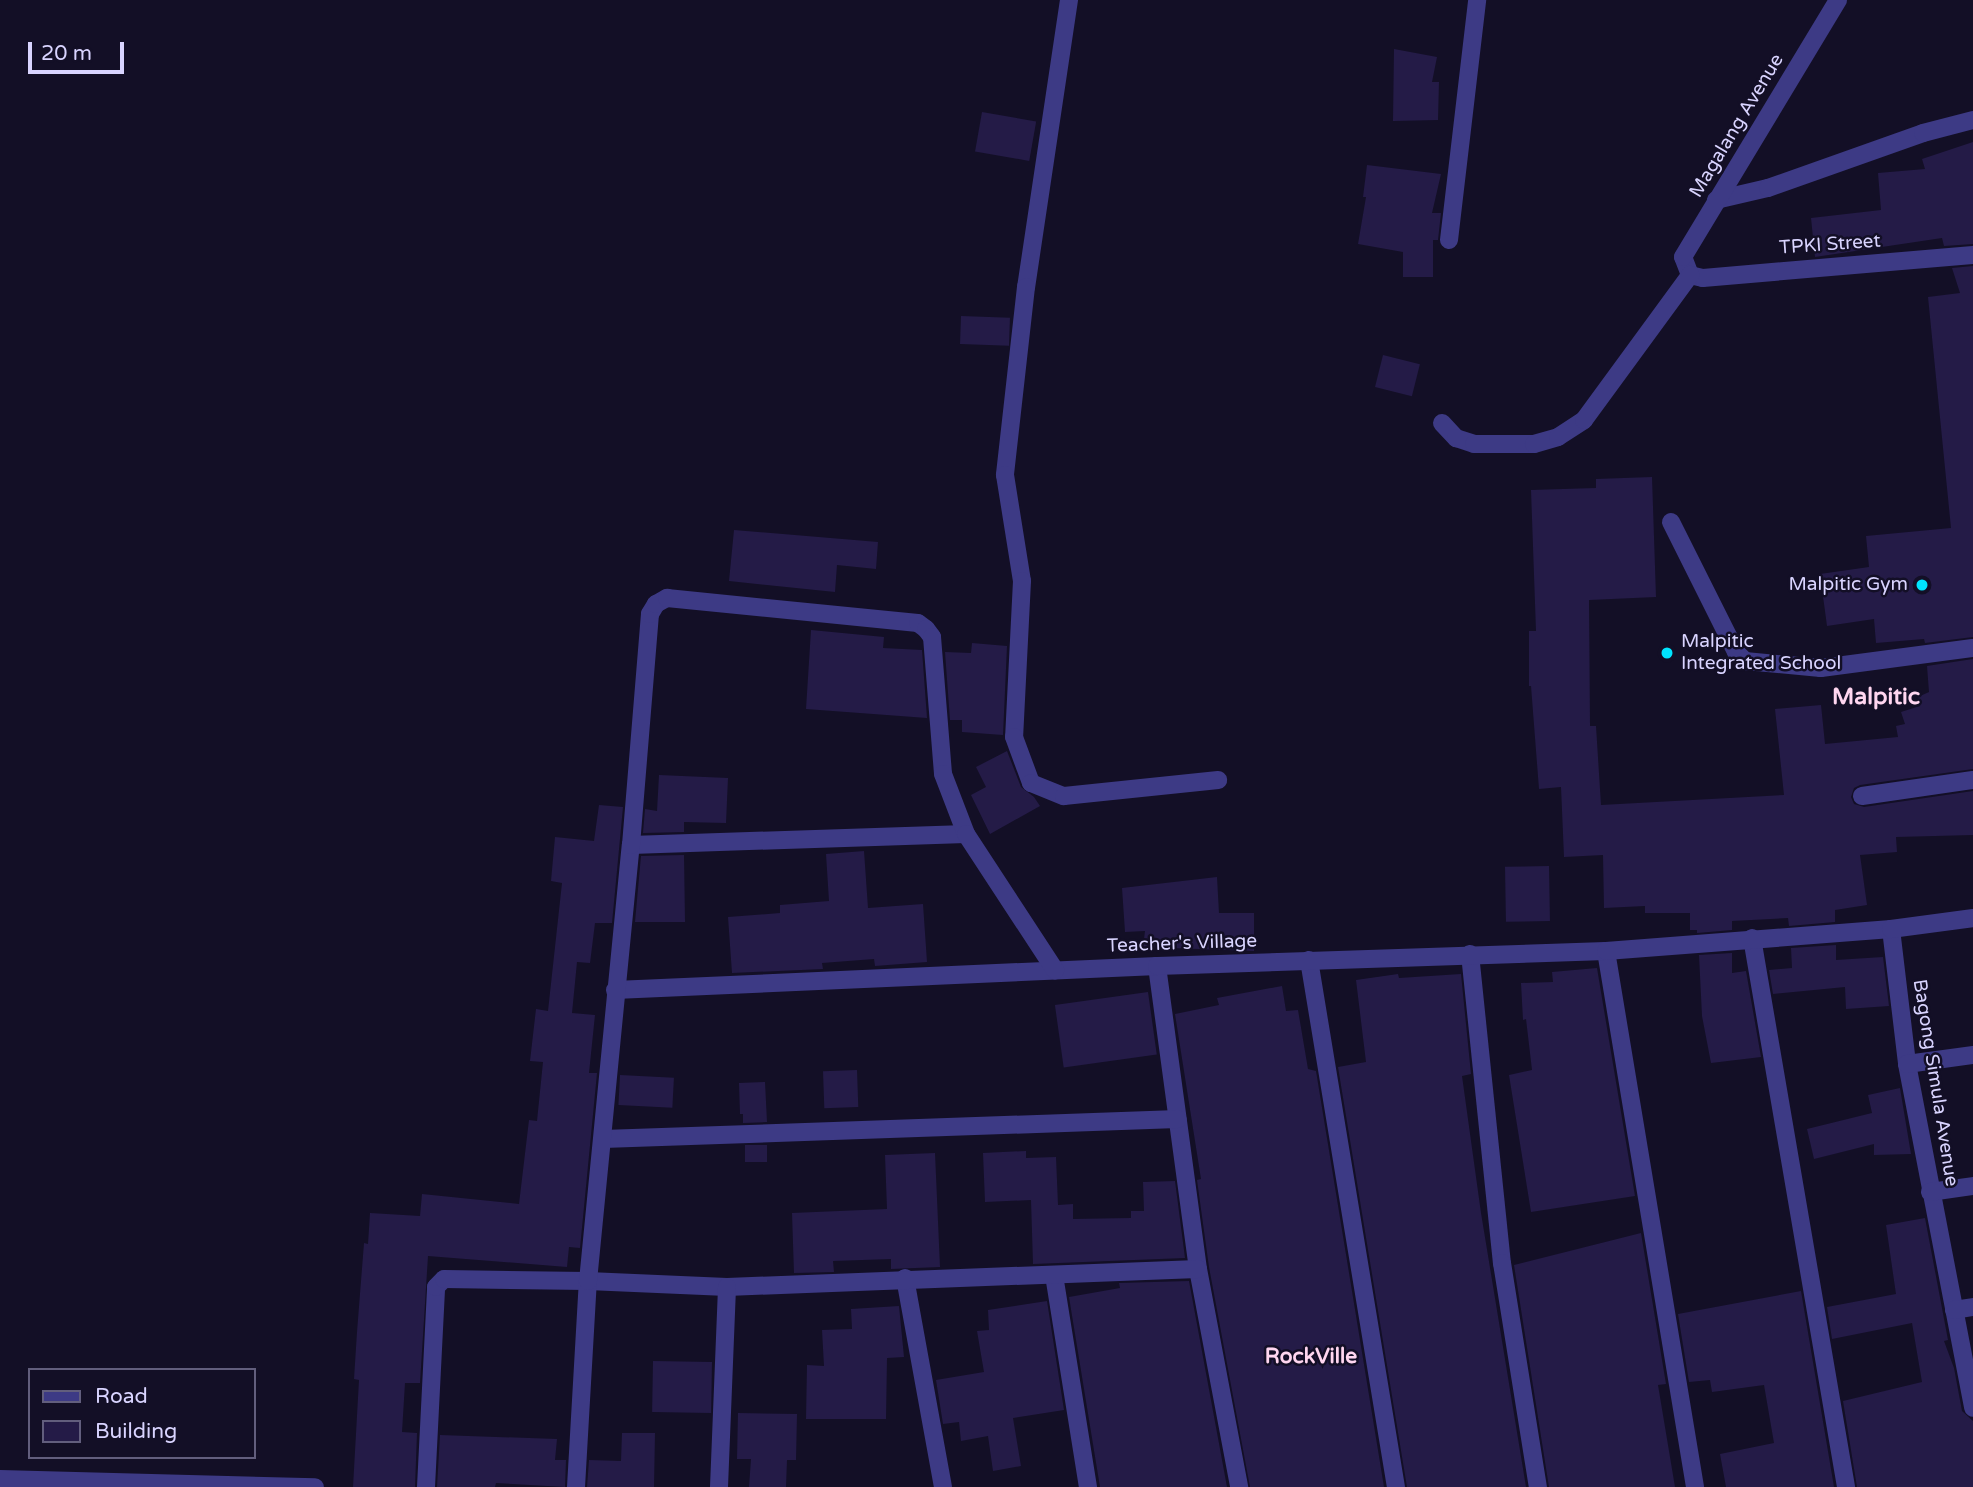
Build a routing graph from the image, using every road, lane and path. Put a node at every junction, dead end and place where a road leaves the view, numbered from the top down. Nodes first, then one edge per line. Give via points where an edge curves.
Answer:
1 (1069, 0) edge
2 (1477, 0) edge
3 (1838, 0) edge
4 (1973, 120) edge
5 (1716, 200) junction
6 (1449, 240) dead end
7 (1973, 255) edge
8 (1690, 275) junction
9 (1442, 424) dead end
10 (1671, 522) dead end
11 (1973, 649) edge
12 (1973, 779) edge
13 (1218, 780) dead end
14 (1862, 796) dead end
15 (966, 834) junction
16 (631, 845) junction
17 (1973, 918) edge
18 (1891, 929) junction
19 (1752, 938) junction
20 (1606, 951) junction
21 (1470, 954) junction
22 (1309, 960) junction
23 (1157, 966) junction
24 (1055, 970) junction
25 (614, 990) junction
26 (1973, 1055) edge
27 (1907, 1064) junction
28 (1178, 1119) junction
29 (603, 1139) junction
30 (1973, 1186) edge
31 (1930, 1192) junction
32 (1198, 1269) junction
33 (1054, 1275) junction
34 (905, 1278) junction
35 (588, 1281) junction
36 (727, 1287) junction
37 (1973, 1307) edge
38 (1954, 1310) junction
39 (1973, 1408) edge
40 (0, 1479) edge
41 (315, 1487) edge
42 (426, 1487) edge
43 (576, 1487) edge
44 (719, 1487) edge
45 (943, 1487) edge
46 (1088, 1487) edge
47 (1239, 1487) edge
48 (1396, 1487) edge
49 (1538, 1487) edge
50 (1695, 1487) edge
51 (1846, 1487) edge

1 - 13 street via 1026,287 1006,475 1022,581 1014,737 1031,783 1064,796
2 - 6 street
3 - 5 street, Magalang Avenue
4 - 5 street via 1768,188
5 - 8 street, Magalang Avenue via 1683,257
7 - 8 street, TPKI Street via 1703,278
8 - 9 street via 1584,419 1558,437 1534,444 1474,444 1456,438
10 - 11 street via 1736,652 1745,661 1821,668
12 - 14 street
15 - 16 street
15 - 16 street via 943,774 932,637 918,623 667,598 650,614
15 - 24 street
16 - 25 street
17 - 18 street, Teacher's Village
18 - 19 street, Teacher's Village
18 - 27 street, Bagong Simula Avenue
19 - 20 street, Teacher's Village
19 - 51 street
20 - 21 street, Teacher's Village
20 - 50 street
21 - 22 street, Teacher's Village
21 - 49 street via 1502,1263
22 - 23 street, Teacher's Village
22 - 48 street
23 - 24 street, Teacher's Village
23 - 28 street
24 - 25 street, Teacher's Village
25 - 29 street
26 - 27 street
27 - 31 street, Bagong Simula Avenue
28 - 29 street
28 - 32 street
29 - 35 street
30 - 31 street
31 - 38 street, Bagong Simula Avenue
32 - 33 street
32 - 47 street
33 - 34 street
33 - 46 street
34 - 36 street
34 - 45 street
35 - 36 street
35 - 42 street via 455,1277 436,1287
35 - 43 street
36 - 44 street
37 - 38 street
38 - 39 street, Bagong Simula Avenue
40 - 41 street

